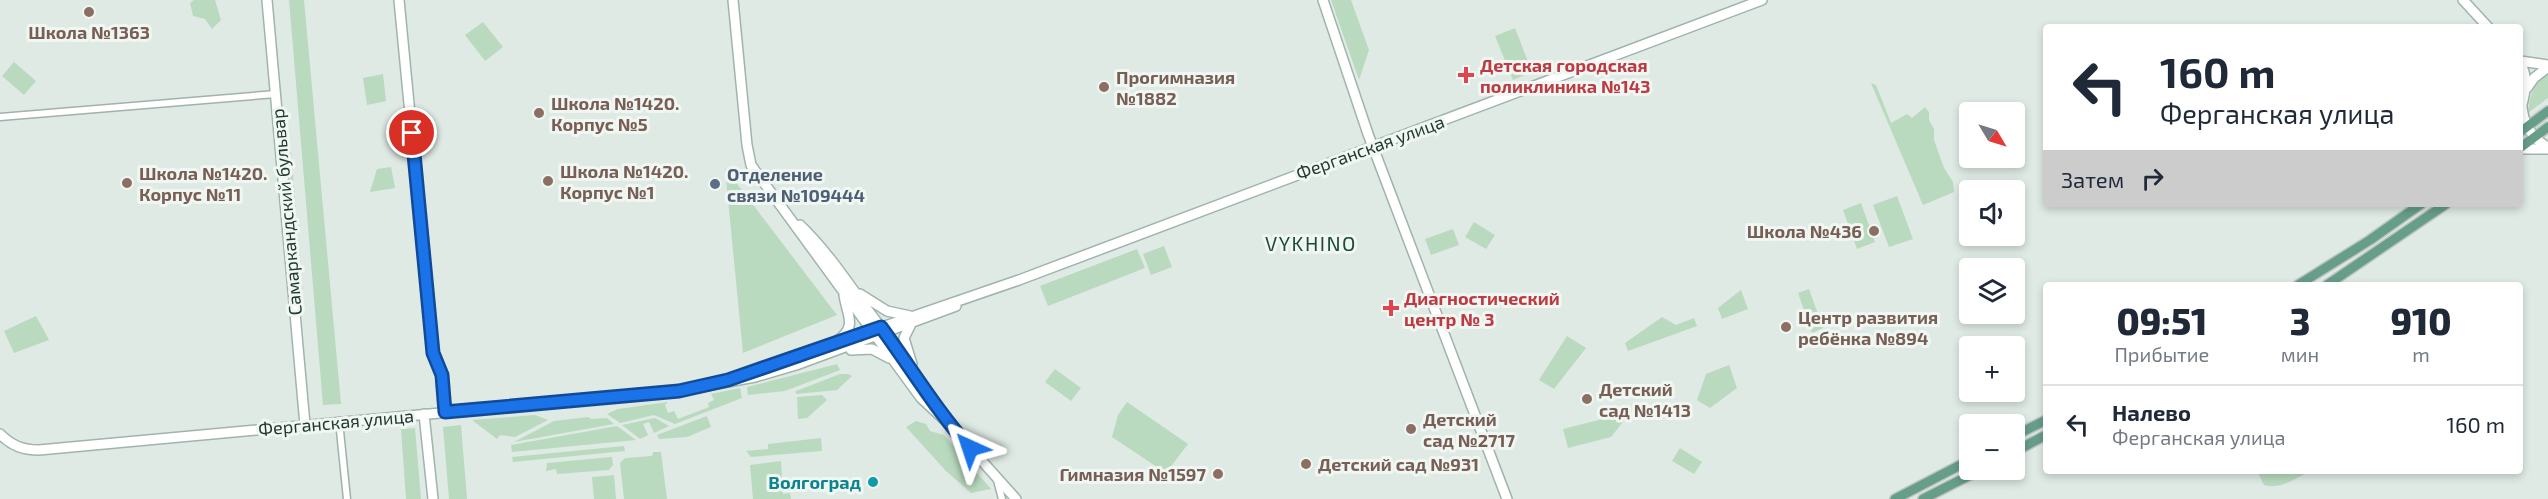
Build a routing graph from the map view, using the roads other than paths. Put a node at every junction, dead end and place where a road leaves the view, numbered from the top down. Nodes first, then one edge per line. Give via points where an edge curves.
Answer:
1 (267, 0) edge
2 (399, 0) edge
3 (733, 0) edge
4 (1323, 0) edge
5 (1762, 0) edge
6 (2463, 0) edge
7 (2485, 24) edge
8 (2523, 62) edge
9 (2548, 66) edge
10 (2523, 70) edge
11 (2525, 93) junction
12 (276, 94) junction
13 (2523, 101) edge
14 (2548, 111) edge
15 (0, 117) edge
16 (2548, 127) edge
17 (2524, 129) edge
18 (2534, 137) junction
19 (2523, 146) edge
20 (1373, 147) junction
21 (2523, 148) edge
22 (2548, 148) edge
23 (2417, 207) edge
24 (2442, 207) edge
25 (787, 213) junction
26 (2303, 282) edge
27 (2331, 282) edge
28 (853, 290) junction
29 (843, 293) junction
30 (911, 320) junction
31 (883, 330) junction
32 (873, 334) junction
33 (832, 350) junction
34 (892, 359) junction
35 (915, 374) junction
36 (445, 412) junction
37 (424, 414) junction
38 (339, 420) junction
39 (2043, 422) edge
40 (948, 423) junction
41 (305, 425) junction
42 (2025, 430) edge
43 (0, 434) edge
44 (2043, 437) edge
45 (2025, 446) edge
46 (1959, 466) edge
47 (996, 477) junction
48 (1960, 480) edge
49 (347, 499) edge
50 (433, 499) edge
51 (1002, 499) edge
52 (1016, 499) edge
53 (1507, 499) edge
54 (1895, 499) edge
55 (1923, 499) edge

1 - 12 street, Самаркандский бульвар
2 - 36 street via 433,353 442,375
3 - 25 street via 751,165
4 - 20 street
5 - 20 street, Ферганская улица
6 - 7 street
8 - 9 street
9 - 11 street
10 - 11 street
11 - 13 street
12 - 15 street
12 - 41 street, Самаркандский бульвар
14 - 17 main road
16 - 18 main road
17 - 18 street
18 - 19 main road
18 - 22 street
20 - 30 street, Ферганская улица
20 - 53 street
21 - 22 street
23 - 26 main road
24 - 27 main road
25 - 28 street via 817,241
25 - 29 street
28 - 30 street via 887,311
28 - 31 street
29 - 32 street
29 - 33 street via 851,325
30 - 31 street, Ферганская улица
30 - 35 street via 904,342
31 - 32 street, Ферганская улица
31 - 35 street
32 - 33 street, Ферганская улица
32 - 34 street
33 - 34 street via 868,349
33 - 36 street, Ферганская улица via 728,380 647,395
34 - 40 street via 928,406
35 - 40 street
36 - 37 street, Ферганская улица
37 - 38 street, Ферганская улица
37 - 50 street
38 - 41 street, Ферганская улица
38 - 49 street
39 - 42 main road
40 - 47 street
41 - 43 street, Ферганская улица via 39,450 15,446
44 - 45 main road
46 - 54 main road
47 - 51 street
47 - 52 street
48 - 55 main road

